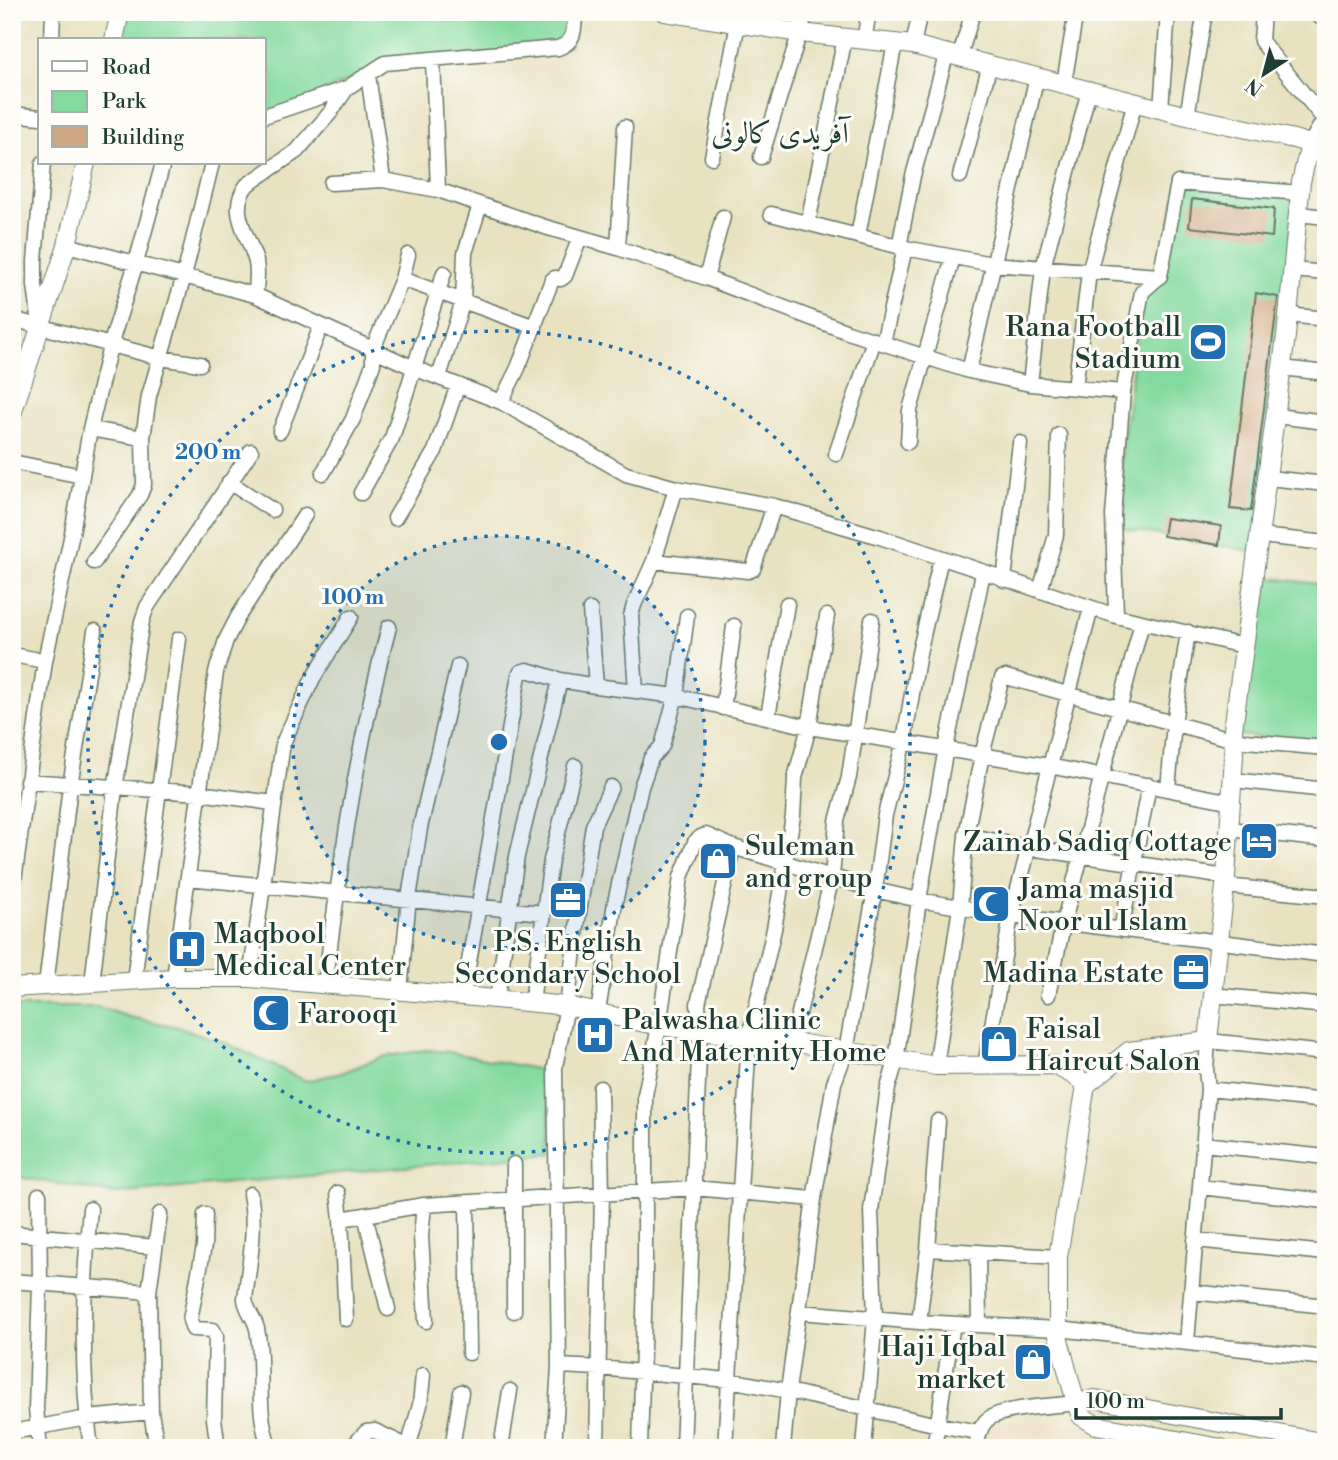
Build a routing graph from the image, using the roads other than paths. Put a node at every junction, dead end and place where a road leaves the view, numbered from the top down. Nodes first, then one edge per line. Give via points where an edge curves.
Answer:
1 (54, 12) edge
2 (120, 12) edge
3 (575, 12) edge
4 (665, 12) edge
5 (806, 12) edge
6 (869, 12) edge
7 (920, 12) edge
8 (973, 12) edge
9 (1076, 12) edge
10 (1168, 12) edge
11 (1205, 12) edge
12 (1263, 12) edge
13 (1313, 12) edge
14 (750, 20) edge
15 (1326, 22) edge
16 (800, 33) junction
17 (845, 37) junction
18 (52, 38) edge
19 (114, 38) edge
20 (864, 40) junction
21 (904, 44) junction
22 (953, 54) junction
23 (433, 59) junction
24 (990, 64) junction
25 (368, 75) junction
26 (1037, 76) junction
27 (1064, 83) junction
28 (347, 88) junction
29 (1089, 89) junction
30 (1135, 102) junction
31 (1161, 109) junction
32 (12, 114) edge
33 (266, 115) edge
34 (1187, 116) junction
35 (38, 117) edge
36 (1325, 117) edge
37 (625, 127) dead end
38 (1318, 147) edge
39 (712, 157) dead end
40 (761, 157) dead end
41 (43, 164) edge
42 (86, 164) edge
43 (163, 164) edge
44 (212, 164) edge
45 (960, 176) dead end
46 (383, 180) junction
47 (331, 183) dead end
48 (438, 190) junction
49 (1300, 193) junction
50 (480, 205) junction
51 (771, 214) dead end
52 (1298, 214) junction
53 (723, 217) dead end
54 (1326, 217) edge
55 (808, 223) junction
56 (858, 236) junction
57 (580, 237) junction
58 (67, 245) junction
59 (618, 248) junction
60 (902, 248) junction
61 (408, 255) dead end
62 (953, 257) junction
63 (136, 263) junction
64 (992, 264) junction
65 (1043, 268) junction
66 (1293, 270) junction
67 (1089, 272) junction
68 (444, 273) dead end
69 (1326, 274) edge
70 (184, 276) junction
71 (1160, 276) junction
72 (706, 278) junction
73 (402, 279) junction
74 (440, 292) junction
75 (255, 295) junction
76 (463, 301) junction
77 (1289, 315) junction
78 (1326, 319) edge
79 (12, 320) edge
80 (321, 326) junction
81 (41, 327) junction
82 (535, 327) junction
83 (878, 342) junction
84 (110, 346) junction
85 (373, 349) junction
86 (924, 356) junction
87 (161, 358) junction
88 (200, 364) dead end
89 (414, 368) junction
90 (1282, 368) junction
91 (969, 371) junction
92 (1326, 373) edge
93 (439, 377) junction
94 (1030, 384) junction
95 (458, 385) junction
96 (1075, 388) junction
97 (1123, 392) junction
98 (501, 402) junction
99 (12, 414) edge
100 (1276, 416) junction
101 (1326, 422) edge
102 (90, 429) junction
103 (280, 431) dead end
104 (1059, 435) dead end
105 (143, 438) junction
106 (908, 442) dead end
107 (1020, 443) dead end
108 (251, 451) dead end
109 (836, 454) dead end
110 (12, 462) edge
111 (323, 473) dead end
112 (82, 476) junction
113 (1268, 478) junction
114 (229, 482) junction
115 (1326, 484) edge
116 (676, 488) junction
117 (361, 493) dead end
118 (774, 506) junction
119 (272, 510) dead end
120 (305, 515) dead end
121 (395, 518) dead end
122 (1261, 536) junction
123 (1326, 542) edge
124 (941, 558) junction
125 (654, 561) junction
126 (94, 562) dead end
127 (984, 573) junction
128 (1004, 580) junction
129 (1040, 591) junction
130 (788, 604) dead end
131 (1091, 608) junction
132 (590, 610) dead end
133 (687, 616) dead end
134 (1116, 616) junction
135 (351, 617) dead end
136 (827, 617) dead end
137 (873, 620) dead end
138 (1142, 622) junction
139 (734, 626) dead end
140 (389, 627) dead end
141 (95, 631) dead end
142 (1188, 632) junction
143 (179, 639) dead end
144 (1243, 646) junction
145 (12, 655) edge
146 (45, 661) junction
147 (458, 666) dead end
148 (560, 680) junction
149 (596, 686) junction
150 (636, 691) junction
151 (1067, 693) junction
152 (676, 696) junction
153 (723, 708) junction
154 (1121, 708) junction
155 (768, 717) junction
156 (1174, 723) junction
157 (809, 727) junction
158 (856, 734) junction
159 (1234, 740) junction
160 (904, 741) junction
161 (946, 748) junction
162 (1326, 748) edge
163 (982, 755) junction
164 (575, 766) dead end
165 (1049, 766) junction
166 (1103, 777) junction
167 (1233, 780) junction
168 (27, 781) junction
169 (1149, 785) junction
170 (70, 786) junction
171 (611, 787) dead end
172 (115, 789) junction
173 (1168, 789) junction
174 (1326, 790) edge
175 (157, 791) junction
176 (199, 793) junction
177 (1232, 802) junction
178 (273, 803) junction
179 (1230, 829) junction
180 (966, 835) junction
181 (1326, 840) edge
182 (733, 846) junction
183 (1030, 848) junction
184 (1082, 856) junction
185 (784, 862) junction
186 (1135, 864) junction
187 (832, 877) junction
188 (188, 878) junction
189 (1226, 882) junction
190 (262, 886) junction
191 (875, 890) junction
192 (336, 893) junction
193 (12, 894) edge
194 (1326, 895) edge
195 (409, 898) junction
196 (919, 900) junction
197 (478, 905) junction
198 (960, 907) junction
199 (511, 908) junction
200 (544, 912) junction
201 (1011, 916) junction
202 (1064, 920) junction
203 (1121, 930) junction
204 (1219, 941) junction
205 (1326, 955) edge
206 (174, 978) junction
207 (250, 978) junction
208 (134, 980) junction
209 (92, 983) junction
210 (324, 985) junction
211 (46, 986) junction
212 (12, 988) edge
213 (400, 990) junction
214 (1048, 995) dead end
215 (1212, 995) junction
216 (463, 996) junction
217 (498, 999) junction
218 (533, 1002) junction
219 (567, 1006) junction
220 (1326, 1006) edge
221 (598, 1012) junction
222 (659, 1026) junction
223 (700, 1032) junction
224 (749, 1038) junction
225 (1208, 1041) junction
226 (792, 1042) junction
227 (846, 1051) junction
228 (1326, 1053) edge
229 (896, 1061) junction
230 (936, 1066) junction
231 (985, 1066) junction
232 (1086, 1086) junction
233 (600, 1088) dead end
234 (1208, 1088) junction
235 (1326, 1101) edge
236 (938, 1121) dead end
237 (1203, 1144) junction
238 (1326, 1157) edge
239 (514, 1164) dead end
240 (1200, 1187) junction
241 (694, 1188) junction
242 (645, 1191) junction
243 (740, 1192) junction
244 (338, 1193) dead end
245 (250, 1194) dead end
246 (602, 1194) junction
247 (39, 1195) dead end
248 (557, 1196) junction
249 (515, 1199) junction
250 (814, 1199) junction
251 (1326, 1201) edge
252 (467, 1202) junction
253 (424, 1205) junction
254 (90, 1209) dead end
255 (160, 1214) dead end
256 (205, 1214) dead end
257 (365, 1215) junction
258 (341, 1219) junction
259 (12, 1233) edge
260 (38, 1234) junction
261 (87, 1240) junction
262 (1195, 1240) junction
263 (155, 1247) junction
264 (928, 1249) junction
265 (978, 1252) junction
266 (1326, 1253) edge
267 (1058, 1256) junction
268 (12, 1281) edge
269 (40, 1284) junction
270 (84, 1288) junction
271 (149, 1292) junction
272 (1192, 1292) junction
273 (1326, 1306) edge
274 (388, 1309) dead end
275 (514, 1311) dead end
276 (800, 1312) junction
277 (346, 1319) dead end
278 (875, 1319) junction
279 (426, 1321) dead end
280 (919, 1322) junction
281 (953, 1324) junction
282 (979, 1325) junction
283 (1058, 1329) junction
284 (1187, 1342) junction
285 (469, 1353) dead end
286 (1326, 1358) edge
287 (559, 1366) junction
288 (599, 1368) junction
289 (642, 1373) junction
290 (423, 1375) dead end
291 (685, 1377) junction
292 (729, 1380) junction
293 (510, 1391) dead end
294 (788, 1391) junction
295 (461, 1392) dead end
296 (1076, 1403) junction
297 (867, 1410) junction
298 (151, 1412) junction
299 (87, 1418) junction
300 (938, 1425) junction
301 (38, 1427) junction
302 (12, 1432) edge
303 (979, 1432) junction
304 (1326, 1443) edge
305 (409, 1447) edge
306 (40, 1448) edge
307 (91, 1448) edge
308 (157, 1448) edge
309 (218, 1448) edge
310 (270, 1448) edge
311 (351, 1448) edge
312 (452, 1448) edge
313 (501, 1448) edge
314 (554, 1448) edge
315 (597, 1448) edge
316 (640, 1448) edge
317 (683, 1448) edge
318 (725, 1448) edge
319 (783, 1448) edge
320 (864, 1448) edge
321 (934, 1448) edge
322 (976, 1448) edge
323 (1221, 1448) edge

1 - 18 street
2 - 19 main road
3 - 23 street via 574,37 568,45
4 - 14 main road
5 - 16 street
6 - 20 street
7 - 21 street
8 - 22 street
9 - 27 street
10 - 31 street
11 - 34 street
12 - 36 street via 1261,41
13 - 15 street
14 - 16 main road
14 - 39 street
16 - 17 main road
16 - 40 street
17 - 20 main road
17 - 55 street
20 - 21 main road
21 - 22 main road
21 - 56 street
22 - 24 main road
22 - 60 street via 913,176
23 - 25 street via 385,63
23 - 48 street
24 - 26 main road
24 - 45 street
25 - 28 street
25 - 46 street
26 - 27 main road
26 - 64 street
27 - 29 main road
28 - 33 street
28 - 75 street via 297,151 241,192 237,203 256,262
29 - 30 main road
29 - 65 street
30 - 31 main road
30 - 67 street
31 - 34 main road
32 - 35 street
34 - 38 main road
36 - 38 street
37 - 59 street
38 - 49 main road
41 - 81 street via 35,261
42 - 58 main road
43 - 63 street
44 - 70 street
46 - 47 street
46 - 48 street
48 - 50 street
49 - 52 main road
49 - 71 street via 1178,183
50 - 57 street
50 - 76 street via 465,253
51 - 55 street
52 - 54 street
52 - 66 main road
53 - 72 street
55 - 56 street
56 - 60 street
57 - 59 street
57 - 82 street via 565,276 552,280
58 - 63 street
58 - 81 main road
59 - 72 street
60 - 62 street
60 - 83 street
61 - 73 street
62 - 64 street
62 - 86 street
63 - 70 street
63 - 84 street
64 - 65 street
64 - 91 street
65 - 67 street
65 - 94 street
66 - 69 street
66 - 77 main road
67 - 71 street
67 - 96 street
68 - 74 street
70 - 75 street
70 - 87 street
71 - 97 street via 1142,292
72 - 83 street
73 - 74 street
73 - 85 street
74 - 76 street
74 - 89 street
75 - 80 street
76 - 82 street
76 - 93 street
77 - 78 street
77 - 90 main road
79 - 81 street
80 - 85 street
80 - 103 street
81 - 84 street
81 - 99 main road
82 - 98 street
83 - 86 street
83 - 109 street
84 - 87 street
84 - 102 street
85 - 89 street
85 - 111 street via 373,364 354,419
86 - 91 street
86 - 106 street via 910,410
87 - 88 street
87 - 105 street
89 - 93 street
89 - 117 street via 392,438
90 - 92 street
90 - 100 main road
91 - 94 street
93 - 95 street
94 - 96 street
95 - 98 street
95 - 121 street via 435,452
96 - 97 street
97 - 134 street via 1113,515
98 - 116 street via 626,474
100 - 101 street
100 - 113 main road
102 - 105 street
102 - 112 street
104 - 129 street via 1056,535
105 - 126 street via 144,485
107 - 128 street
108 - 114 street
110 - 112 street
112 - 146 street
113 - 115 street
113 - 122 main road
114 - 119 street
114 - 172 street via 147,607 137,642
116 - 118 street
116 - 125 street
118 - 124 street
118 - 125 street via 753,569
120 - 176 street via 226,640 216,672
122 - 123 street
122 - 144 main road
124 - 127 street
124 - 160 street
125 - 150 street via 631,616
127 - 128 street
127 - 161 street
128 - 129 street
129 - 131 street
130 - 155 street
131 - 134 street
131 - 151 street
132 - 149 street
133 - 152 street
134 - 138 street
135 - 178 street via 313,678 283,743
136 - 157 street
137 - 158 street
138 - 142 street
138 - 154 street
139 - 153 street
140 - 192 street via 356,768
141 - 170 street
142 - 144 street
142 - 156 street
143 - 175 street
144 - 159 main road
145 - 146 street
146 - 168 street
147 - 195 street via 420,828
148 - 149 street
148 - 197 street via 527,670 519,676
148 - 199 street via 517,856
149 - 150 street
150 - 152 street
151 - 154 street
151 - 163 street via 1002,678
151 - 165 street
152 - 153 street
152 - 221 street via 662,746 651,758 641,787 615,902
153 - 155 street
154 - 156 street
154 - 166 street
155 - 157 street
156 - 159 street
156 - 173 street
157 - 158 street
157 - 185 street via 795,778
158 - 160 street
158 - 187 street via 837,821
159 - 162 street
159 - 167 main road
160 - 161 street
160 - 191 street via 885,815
161 - 163 street
161 - 196 street
163 - 165 street
163 - 180 street
164 - 200 street via 551,860
165 - 166 street
165 - 183 street
166 - 169 street
166 - 184 street
167 - 174 street
167 - 177 main road
168 - 170 street
168 - 193 street
169 - 173 street
169 - 186 street
170 - 172 street
170 - 211 street
171 - 219 street via 593,826
172 - 175 street
172 - 209 street
173 - 177 street
175 - 176 street
175 - 208 street
176 - 178 street
176 - 188 street
177 - 179 main road
178 - 190 street
179 - 181 street
179 - 189 main road
180 - 183 street
180 - 198 street
182 - 185 street
182 - 222 street via 706,835 695,842 681,877
182 - 223 street via 698,1004
183 - 184 street
183 - 201 street
184 - 186 street
184 - 202 street
185 - 187 street
185 - 224 street
186 - 189 street
186 - 203 street
187 - 191 street
187 - 226 street
188 - 190 street
188 - 206 street
189 - 194 street
189 - 204 main road
190 - 192 street
190 - 207 street
191 - 196 street
191 - 227 street
192 - 195 street
192 - 210 street
195 - 197 street
195 - 213 street
196 - 198 street
196 - 229 street
197 - 199 street
197 - 216 street
198 - 201 street
198 - 230 street
199 - 200 street
199 - 217 street
200 - 218 street
201 - 202 street
201 - 231 street
202 - 203 street
202 - 214 street
203 - 204 street
204 - 205 street
204 - 215 main road
206 - 207 main road
206 - 208 main road
207 - 210 main road
208 - 209 main road
209 - 211 main road
210 - 213 main road
211 - 212 main road
213 - 216 main road
215 - 220 street
215 - 225 main road
216 - 217 main road
217 - 218 main road
218 - 219 main road
219 - 221 main road
219 - 248 street via 555,1067
221 - 222 main road
222 - 223 main road
222 - 242 street via 645,1095
223 - 224 main road
223 - 241 street
224 - 226 main road
224 - 243 street
225 - 228 street
225 - 232 main road via 1129,1051
225 - 234 street
226 - 227 main road
227 - 229 main road
227 - 250 street via 834,1083
229 - 230 main road
229 - 278 street via 871,1210
230 - 231 main road
231 - 232 main road via 1054,1065
232 - 267 main road
233 - 246 street
234 - 235 street
234 - 237 street
236 - 264 street
237 - 238 street
237 - 240 street
239 - 249 street
240 - 251 street
240 - 262 street
241 - 242 street
241 - 243 street
241 - 291 street
242 - 246 street
242 - 289 street
243 - 250 street
243 - 292 street
244 - 258 street
245 - 310 street via 253,1211 245,1299 257,1328 261,1411
246 - 248 street
246 - 288 street
247 - 260 street
248 - 249 street
248 - 287 street
249 - 252 street
249 - 275 street
250 - 276 street
252 - 253 street
252 - 285 street
253 - 257 street
253 - 279 street via 421,1236
254 - 261 street
255 - 263 street
256 - 309 street via 190,1320 193,1329 213,1330 216,1336
257 - 258 street
257 - 274 street
258 - 277 street
259 - 260 street
260 - 261 street
260 - 269 street
261 - 263 street
261 - 270 street
262 - 266 street
262 - 272 street
263 - 271 street
264 - 265 street
264 - 280 street
265 - 267 street
265 - 282 street
267 - 283 main road
268 - 269 street
269 - 270 street
269 - 301 street
270 - 271 street
270 - 299 street
271 - 298 street
272 - 273 street
272 - 284 street
276 - 278 street
276 - 294 street
278 - 280 street
278 - 297 street
280 - 281 street
281 - 282 street
281 - 300 street
282 - 283 street
283 - 284 street
283 - 296 main road
284 - 286 street
287 - 288 street
287 - 314 street
288 - 289 street
288 - 315 street
289 - 291 street
289 - 316 street
290 - 305 street
291 - 292 street
291 - 317 street
292 - 294 street
292 - 318 street
293 - 313 street
294 - 297 street
294 - 319 street
295 - 312 street
296 - 303 street via 997,1413
296 - 304 main road via 1096,1399
296 - 323 main road via 1081,1416 1096,1425
297 - 300 street
297 - 320 street
298 - 299 street
298 - 308 street
299 - 301 street
299 - 307 street
300 - 303 street
300 - 321 street
301 - 302 street
301 - 306 street
303 - 322 street
305 - 311 street via 375,1431 366,1432

